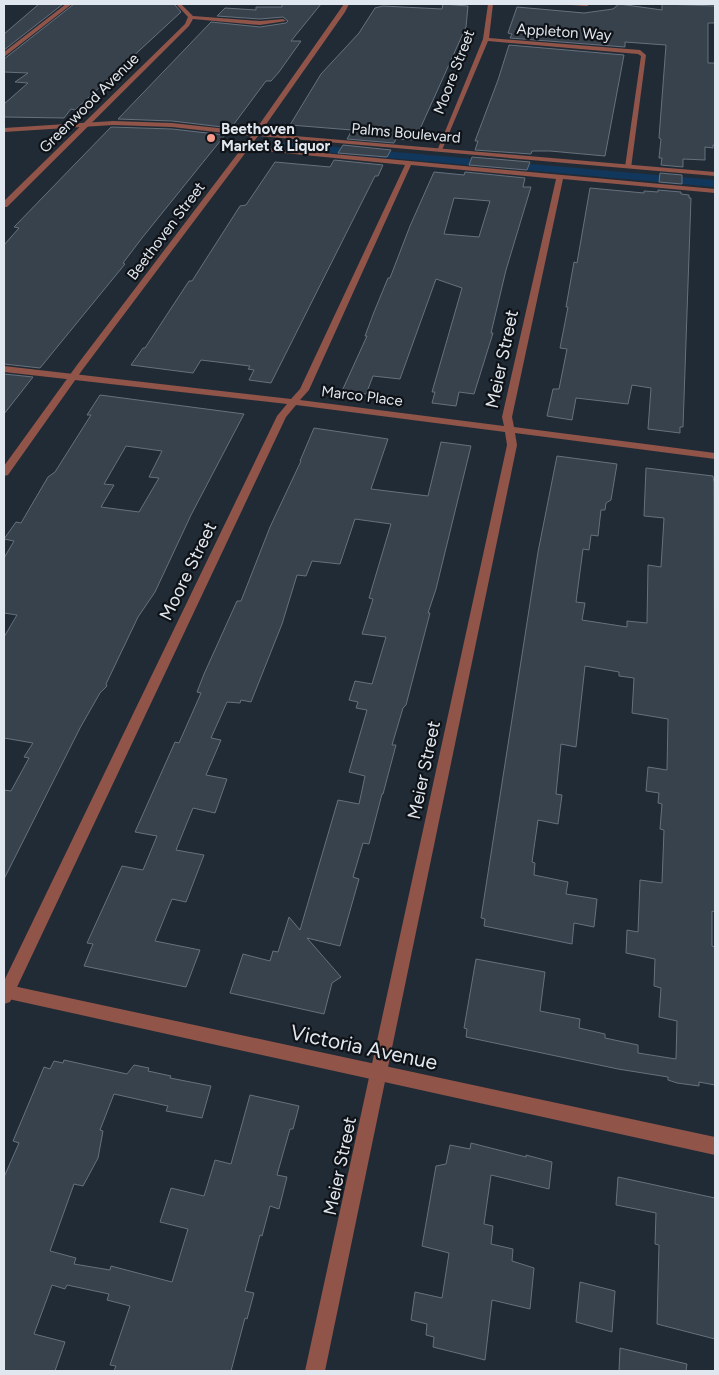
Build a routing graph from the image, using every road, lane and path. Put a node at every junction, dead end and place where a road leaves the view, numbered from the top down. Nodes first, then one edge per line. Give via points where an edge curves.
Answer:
1 (69, 4) edge
2 (178, 4) edge
3 (346, 4) edge
4 (490, 4) edge
5 (557, 4) edge
6 (587, 4) edge
7 (191, 17) junction
8 (283, 21) dead end
9 (486, 39) junction
10 (4, 54) edge
11 (86, 124) junction
12 (4, 130) edge
13 (254, 134) junction
14 (246, 148) junction
15 (439, 150) junction
16 (409, 163) junction
17 (629, 167) junction
18 (715, 174) edge
19 (560, 177) junction
20 (715, 191) edge
21 (4, 205) edge
22 (4, 369) edge
23 (74, 377) junction
24 (293, 402) junction
25 (510, 430) junction
26 (715, 456) edge
27 (4, 473) edge
28 (5, 993) edge
29 (379, 1073) junction
30 (715, 1146) edge
31 (315, 1371) edge

1 - 10 street
2 - 7 street
3 - 13 street, Beethoven Street
4 - 9 street, Moore Street
5 - 6 street
7 - 8 street via 260,23
7 - 11 street, Greenwood Avenue
9 - 15 street, Moore Street
9 - 17 street, Appleton Way via 640,52 644,56
11 - 12 street, Palms Boulevard
11 - 13 street, Palms Boulevard via 164,124
11 - 21 street, Greenwood Avenue
13 - 14 street, Beethoven Street
13 - 15 street, Palms Boulevard
14 - 16 street, Palms Boulevard
14 - 23 street, Beethoven Street
15 - 17 street, Palms Boulevard
16 - 19 street, Palms Boulevard
16 - 24 street, Moore Street via 304,390
17 - 18 street, Palms Boulevard
19 - 20 street, Palms Boulevard
19 - 25 street, Meier Street via 507,417
22 - 23 street, Marco Place
23 - 24 street, Marco Place
23 - 27 street, Beethoven Street
24 - 25 street, Marco Place
24 - 28 street, Moore Street via 282,416
25 - 26 street, Marco Place
25 - 29 street, Meier Street via 512,445
28 - 29 street, Victoria Avenue
29 - 30 street, Victoria Avenue
29 - 31 street, Meier Street

